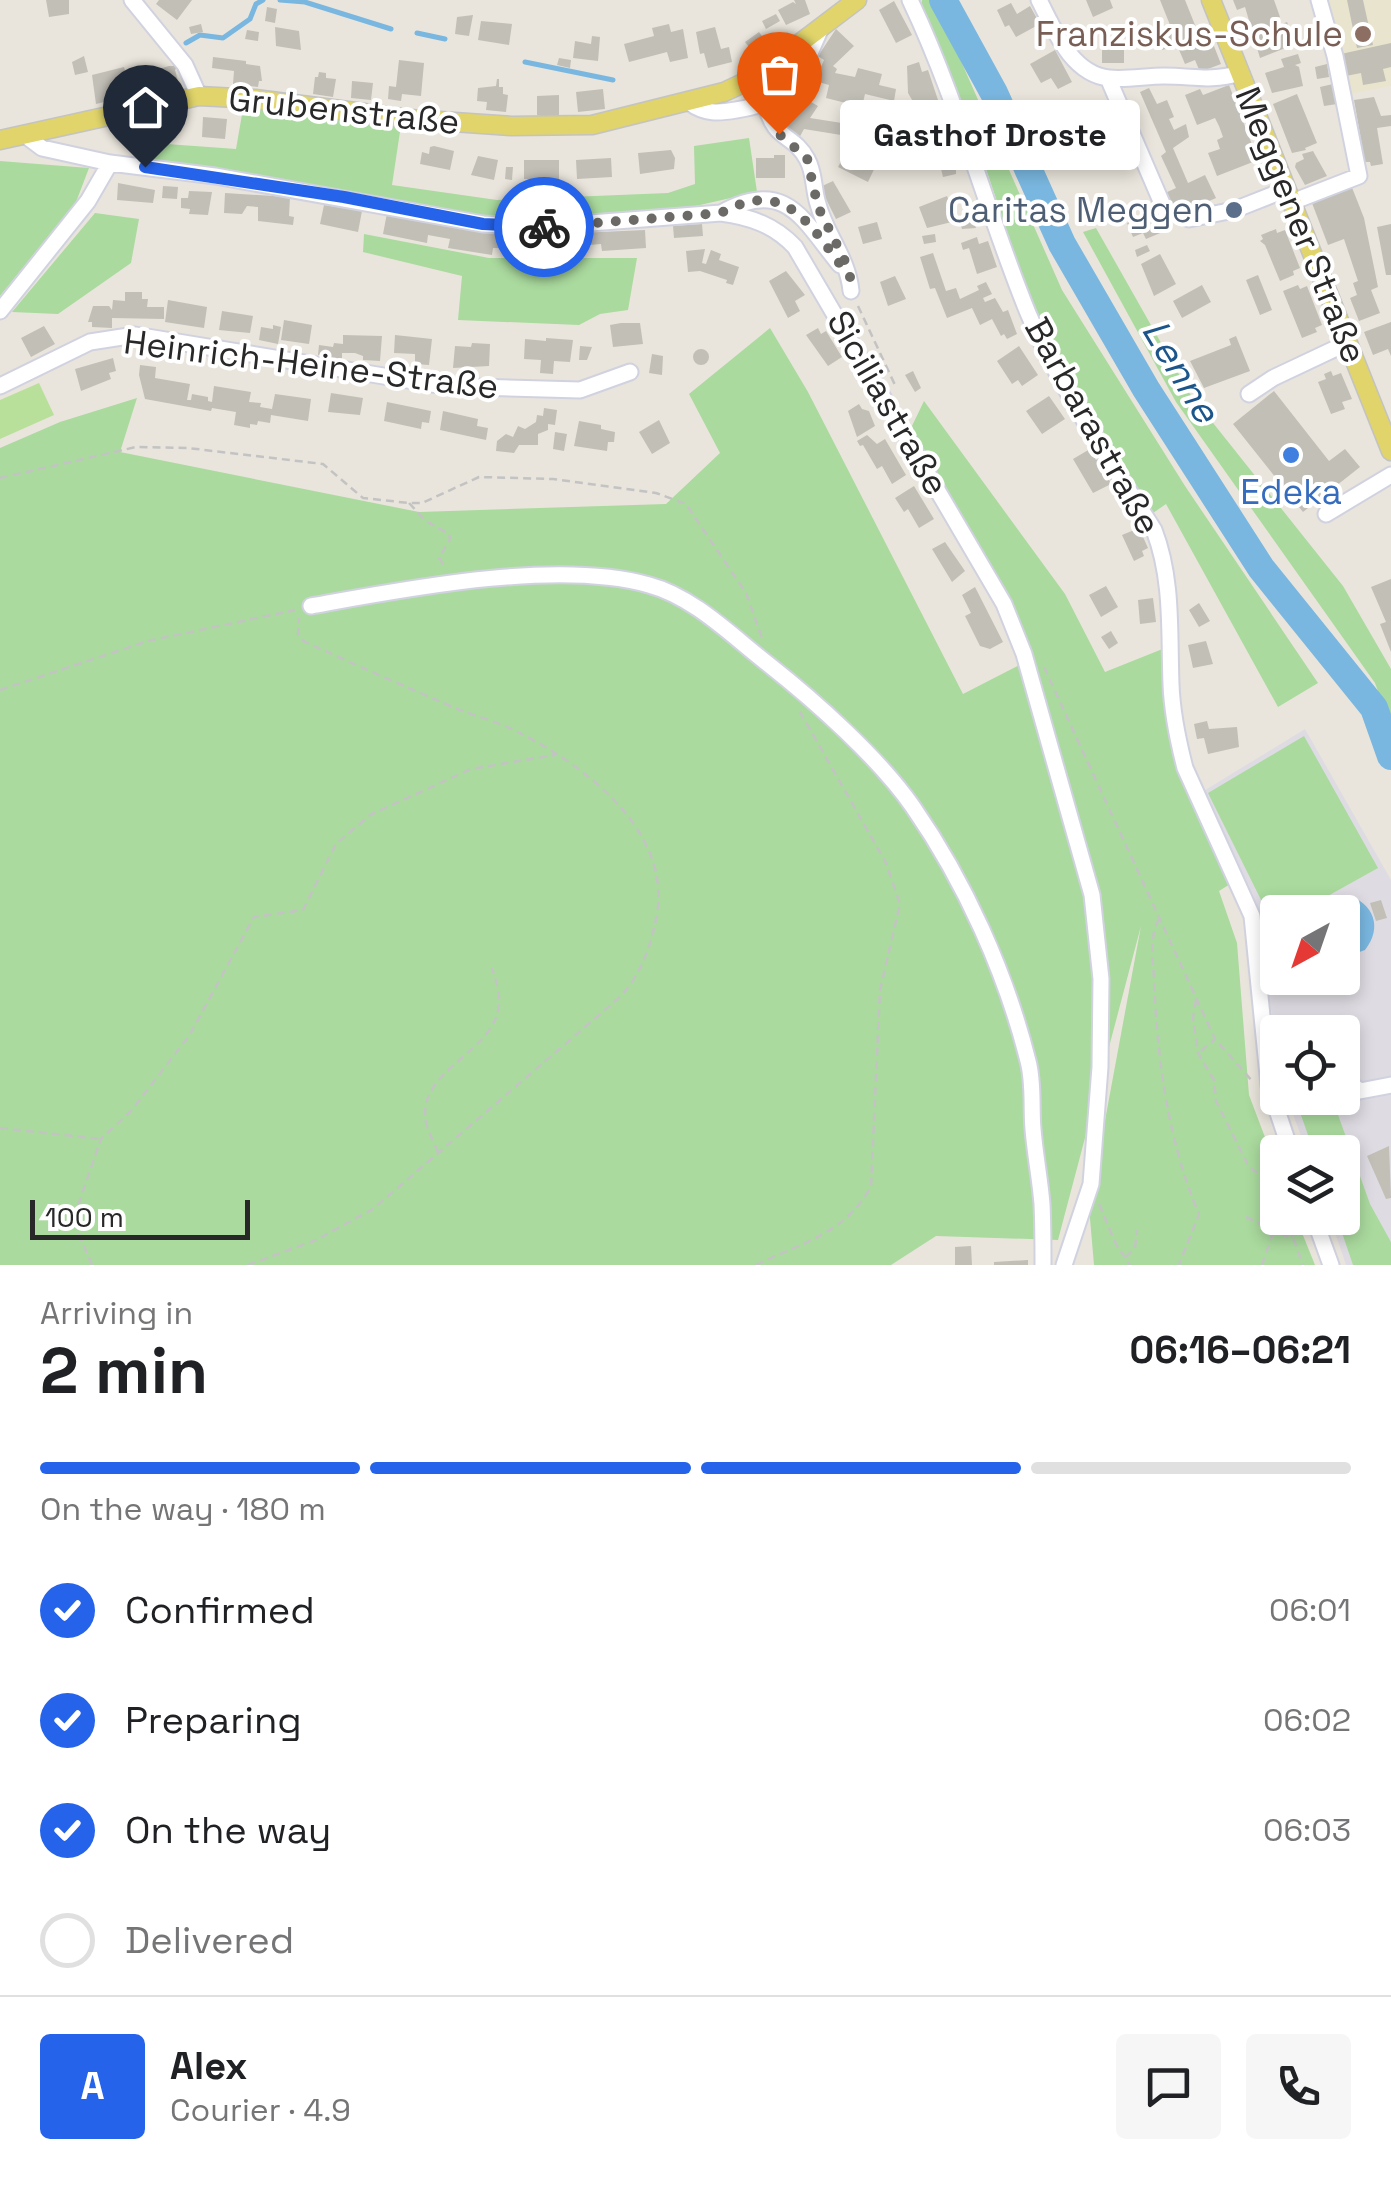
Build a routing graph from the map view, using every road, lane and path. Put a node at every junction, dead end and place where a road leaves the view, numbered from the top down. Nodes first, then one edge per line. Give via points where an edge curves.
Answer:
1 (132, 0) edge
2 (856, 0) edge
3 (910, 0) edge
4 (1038, 0) edge
5 (1211, 0) edge
6 (1319, 0) edge
7 (823, 24) junction
8 (1241, 73) junction
9 (1108, 78) junction
10 (199, 96) junction
11 (690, 103) junction
12 (766, 105) junction
13 (26, 136) junction
14 (0, 140) edge
15 (110, 163) junction
16 (1289, 195) junction
17 (721, 213) junction
18 (1167, 216) dead end
19 (1189, 219) dead end
20 (850, 284) junction
21 (0, 310) edge
22 (1347, 343) junction
23 (630, 372) dead end
24 (0, 386) edge
25 (898, 393) dead end
26 (1249, 394) dead end
27 (1391, 451) edge
28 (1391, 475) edge
29 (0, 478) edge
30 (409, 503) junction
31 (1326, 514) dead end
32 (460, 584) junction
33 (311, 606) junction
34 (763, 641) dead end
35 (1040, 661) dead end
36 (0, 690) edge
37 (794, 702) dead end
38 (556, 755) junction
39 (1159, 919) junction
40 (492, 968) dead end
41 (1196, 999) junction
42 (1262, 1015) edge
43 (1215, 1039) junction
44 (1198, 1053) junction
45 (1391, 1085) edge
46 (1260, 1090) edge
47 (1360, 1090) edge
48 (1367, 1092) junction
49 (1360, 1095) edge
50 (0, 1128) edge
51 (101, 1139) junction
52 (439, 1154) junction
53 (1260, 1174) edge
54 (1091, 1184) junction
55 (1246, 1217) dead end
56 (1260, 1224) edge
57 (1137, 1230) dead end
58 (1273, 1235) edge
59 (1282, 1235) edge
60 (1292, 1235) edge
61 (1320, 1235) edge
62 (1294, 1240) junction
63 (1125, 1258) junction
64 (1264, 1264) edge
65 (92, 1265) edge
66 (248, 1265) edge
67 (756, 1265) edge
68 (1043, 1265) edge
69 (1064, 1265) edge
70 (1130, 1265) edge
71 (1180, 1265) edge
72 (1303, 1265) edge
73 (1331, 1265) edge

1 - 10 street via 185,64
2 - 7 main road, Grubenstraße
3 - 42 street, Barbarastraße via 1040,338 1161,548 1178,742 1252,916
4 - 9 street via 1074,60
5 - 8 main road, Meggener Straße
6 - 16 street via 1359,176
7 - 11 main road, Grubenstraße via 754,78
7 - 12 street, Grubenstraße via 800,74
8 - 9 street via 1213,80
8 - 16 main road, Meggener Straße
9 - 18 street
10 - 11 main road, Grubenstraße via 512,126 592,125
10 - 13 main road, Grubenstraße
11 - 12 street, Grubenstraße via 717,113
12 - 20 street via 774,130 807,158 818,207
13 - 14 main road, Grubenstraße
13 - 15 street, Siciliastraße via 42,148
15 - 17 street, Siciliastraße via 512,227
15 - 21 street via 88,201
16 - 19 street
16 - 22 main road, Meggener Straße
17 - 20 street via 761,199 784,204 807,220
17 - 54 street, Siciliastraße via 758,220 795,248 1018,634 1092,895 1102,1022
20 - 25 path
22 - 26 street
22 - 27 main road, Meggener Straße
23 - 24 street, Heinrich-Heine-Straße via 580,390 444,386 136,335 90,342
28 - 31 street
29 - 30 path via 136,446 188,448 323,464 363,498
30 - 32 path via 449,534 438,558
30 - 34 path via 479,477 553,479 686,504 746,594
32 - 33 street
32 - 68 street via 564,576 660,590 698,610 779,672 880,768 912,806 978,922 1030,1065
33 - 36 path via 148,641
33 - 38 path via 297,624 305,642 516,731
35 - 39 path
37 - 67 path via 886,862 900,904 880,990 871,1186 842,1224
38 - 51 path via 471,769 370,815 336,844 304,910 254,916 190,1036
38 - 52 path via 611,799 647,842 658,888 653,936 640,972 620,997
39 - 41 path
39 - 71 path via 1152,939 1157,1046 1187,1186 1200,1214
40 - 52 path via 498,1012 432,1091 424,1115
41 - 43 path
41 - 44 path
43 - 44 path
43 - 46 path
44 - 53 path via 1249,1167
45 - 48 street
47 - 48 street
48 - 49 path
50 - 51 path
51 - 65 path via 73,1220
52 - 66 path via 373,1209
54 - 63 path
54 - 69 street, Siciliastraße
55 - 56 path
57 - 63 path via 1135,1248
58 - 64 path
59 - 62 path
60 - 62 path
61 - 73 street
62 - 72 path
63 - 70 path

